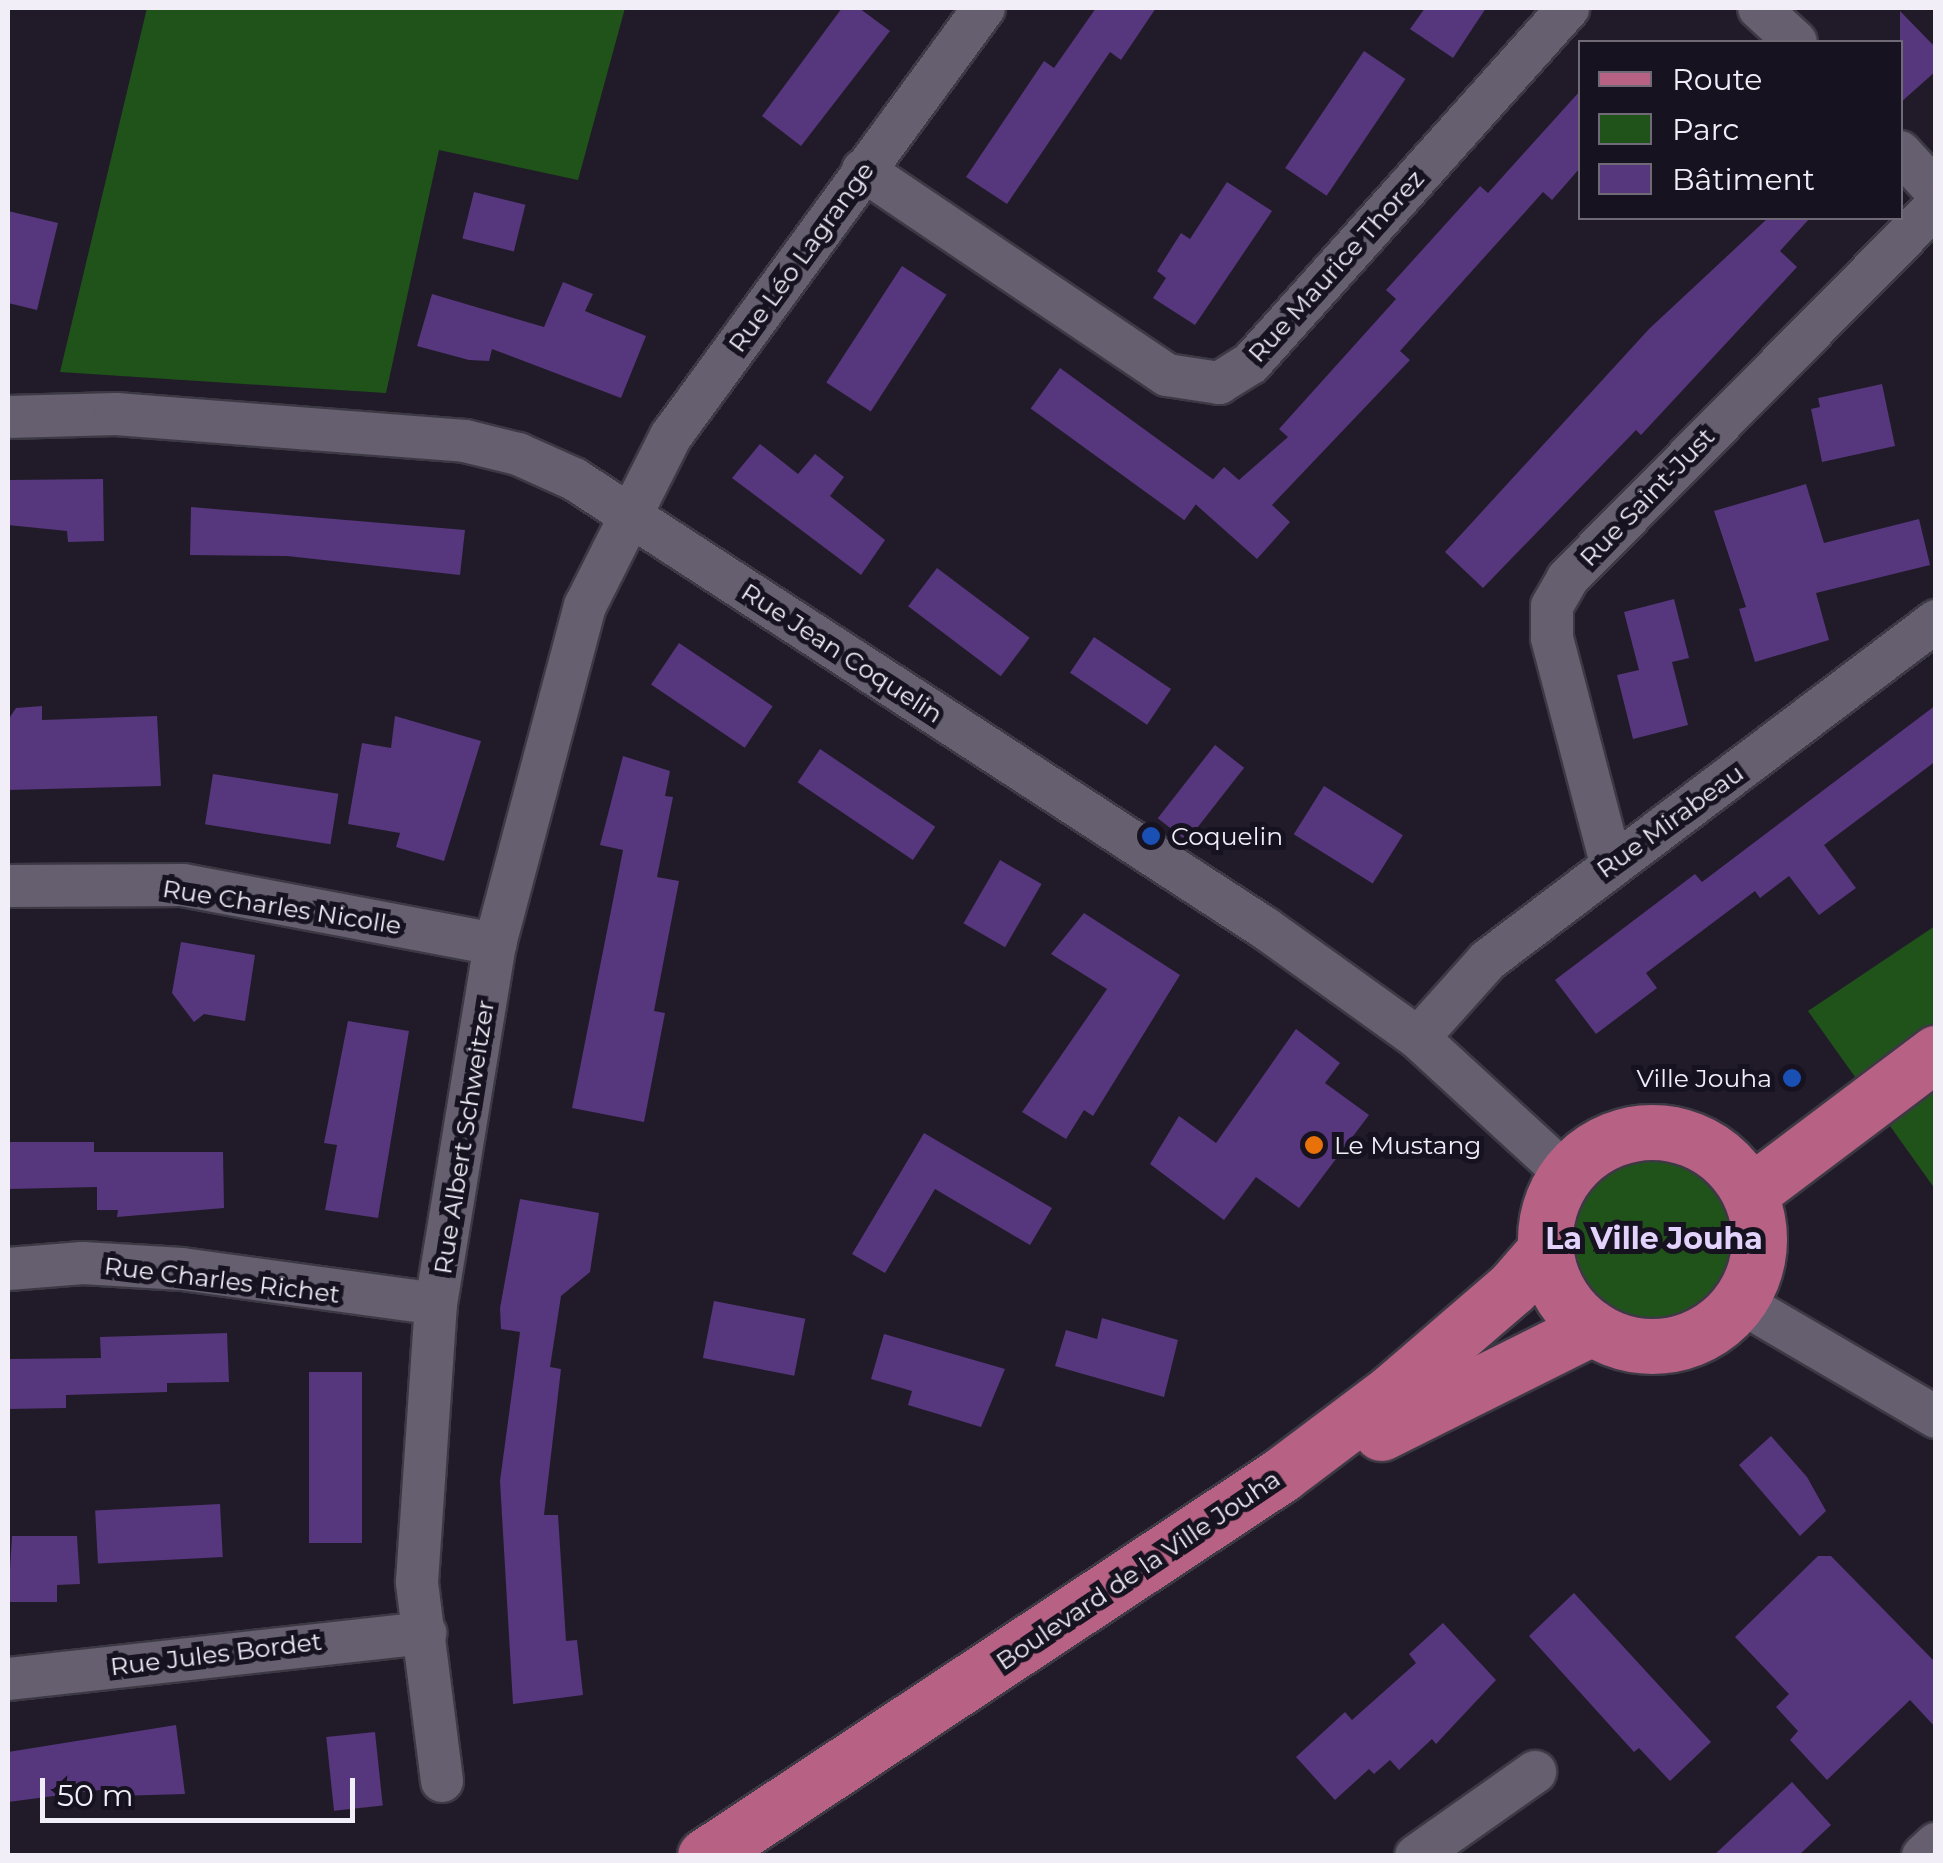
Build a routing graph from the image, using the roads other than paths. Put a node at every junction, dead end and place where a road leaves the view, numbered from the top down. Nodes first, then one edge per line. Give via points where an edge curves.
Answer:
1 (984, 8) edge
2 (1568, 8) edge
3 (1759, 8) edge
4 (1794, 40) edge
5 (1903, 155) edge
6 (863, 170) junction
7 (1936, 191) edge
8 (1936, 206) edge
9 (8, 417) edge
10 (633, 516) junction
11 (1936, 621) edge
12 (1611, 863) junction
13 (8, 886) edge
14 (495, 944) junction
15 (1418, 1038) junction
16 (1936, 1053) edge
17 (1566, 1174) junction
18 (1750, 1193) junction
19 (1545, 1250) junction
20 (8, 1269) edge
21 (1740, 1302) junction
22 (436, 1304) junction
23 (1592, 1328) junction
24 (1936, 1417) edge
25 (425, 1633) junction
26 (8, 1679) edge
27 (1535, 1772) dead end
28 (442, 1781) dead end
29 (1936, 1844) edge
30 (705, 1856) edge
31 (764, 1856) edge
32 (1416, 1856) edge
33 (1923, 1856) edge

1 - 6 street, Rue Léo Lagrange
2 - 6 street, Rue Maurice Thorez via 1251,363 1219,383 1167,375
3 - 4 street
5 - 7 street
6 - 10 street, Rue Léo Lagrange via 671,436
8 - 12 street, Rue Saint-Just via 1568,578 1552,606 1552,638
9 - 10 street, Rue Jean Coquelin via 175,417 464,441 518,454
10 - 14 street, Rue Albert Schweitzer via 585,606
10 - 15 street, Rue Jean Coquelin via 1265,928
11 - 12 street, Rue Mirabeau
12 - 15 street, Rue Mirabeau via 1488,960
13 - 14 street, Rue Charles Nicolle via 183,886
14 - 22 street, Rue Albert Schweitzer
15 - 17 street, Rue Jean Coquelin
16 - 18 main road
17 - 18 main road via 1616,1137 1678,1134 1732,1166
17 - 19 main road via 1545,1226
18 - 21 main road via 1760,1249
19 - 23 main road via 1569,1307
19 - 30 main road, Boulevard de la Ville Jouha via 1512,1288 1422,1366 1281,1475
20 - 22 street, Rue Charles Richet via 82,1263 182,1270
21 - 23 main road via 1721,1322 1671,1345 1643,1346
21 - 24 street
22 - 25 street, Rue Albert Schweitzer via 417,1582
23 - 31 main road, Boulevard de la Ville Jouha via 1409,1414
25 - 26 street, Rue Jules Bordet
25 - 28 street, Rue Albert Schweitzer
27 - 32 street
29 - 33 street

